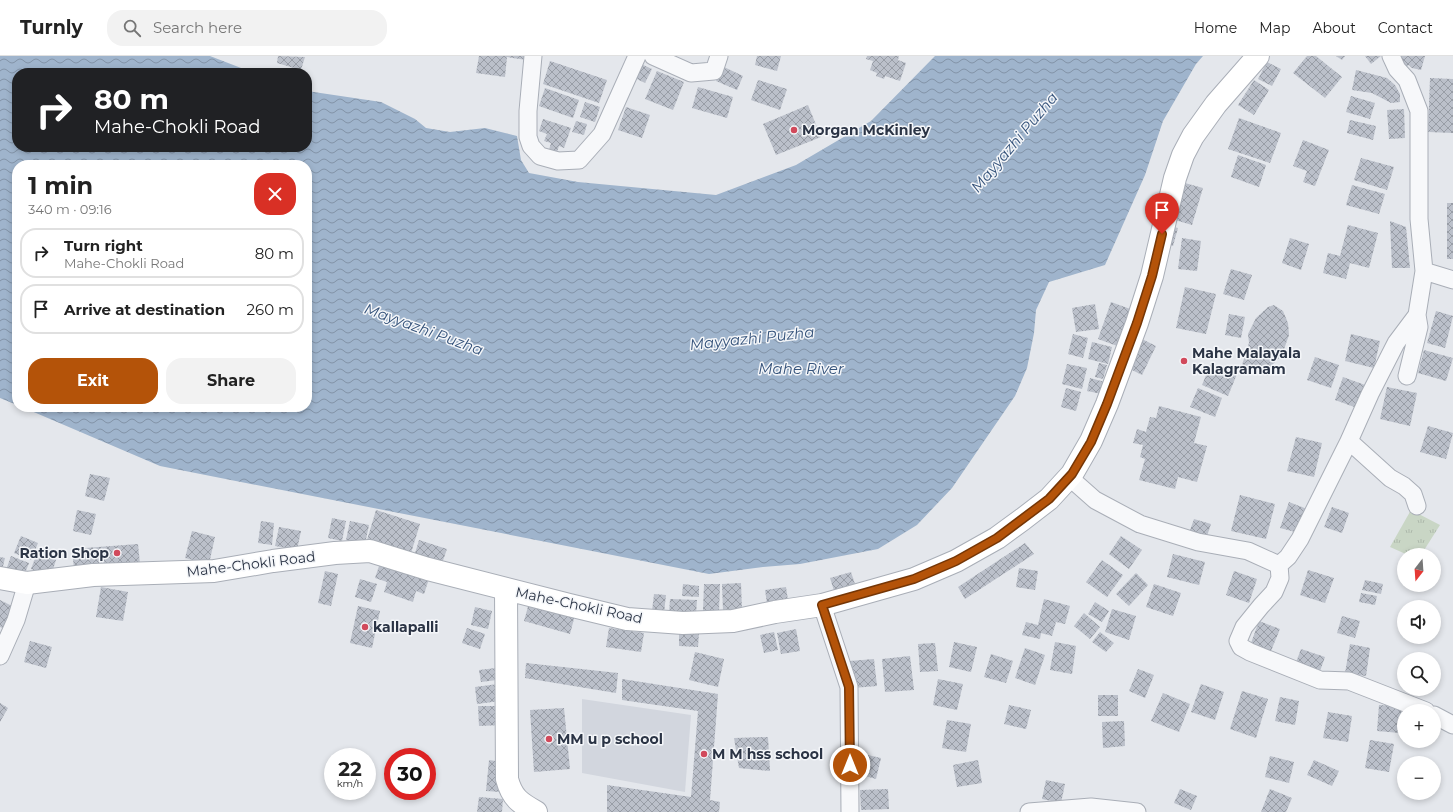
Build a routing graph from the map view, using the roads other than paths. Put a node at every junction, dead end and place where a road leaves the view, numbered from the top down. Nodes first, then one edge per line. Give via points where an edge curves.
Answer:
1 (533, 56) edge
2 (637, 56) edge
3 (653, 56) edge
4 (719, 56) edge
5 (1258, 56) edge
6 (1391, 56) edge
7 (1424, 271) junction
8 (1453, 280) edge
9 (1416, 315) junction
10 (1407, 376) dead end
11 (1349, 442) junction
12 (1069, 477) junction
13 (1417, 506) dead end
14 (1279, 565) junction
15 (0, 578) edge
16 (27, 582) junction
17 (506, 589) junction
18 (822, 605) junction
19 (0, 656) edge
20 (1408, 704) edge
21 (1441, 718) edge
22 (1453, 725) edge
23 (536, 812) edge
24 (850, 812) edge
25 (1030, 812) edge
26 (1137, 812) edge

1 - 2 street via 528,137 531,146 540,156 558,161 579,160 602,134
3 - 4 street via 691,73 714,71
5 - 12 street, Mahe-Chokli Road via 1216,104 1183,155 1175,178 1152,276 1137,323 1091,442
6 - 7 street via 1397,69 1407,80 1419,111 1419,219
7 - 8 street
7 - 9 street
9 - 10 street via 1419,327
9 - 11 street via 1396,343
11 - 13 street via 1390,478 1413,494
11 - 14 street via 1300,538 1288,557
12 - 14 street via 1095,500 1140,524 1198,542 1248,551
12 - 18 street, Mahe-Chokli Road via 1049,499 1023,519 997,538 956,561 914,579
14 - 20 street via 1280,578 1274,592 1244,628 1238,641 1241,647 1320,680 1349,681
15 - 16 street, Mahe-Chokli Road
16 - 17 street, Mahe-Chokli Road via 93,575 214,571 335,553 370,551
16 - 19 street via 16,620
17 - 18 street, Mahe-Chokli Road via 627,618 684,623 733,621
17 - 23 street via 507,779 510,791 520,802
18 - 24 street via 849,687
21 - 22 street
25 - 26 street via 1091,807

